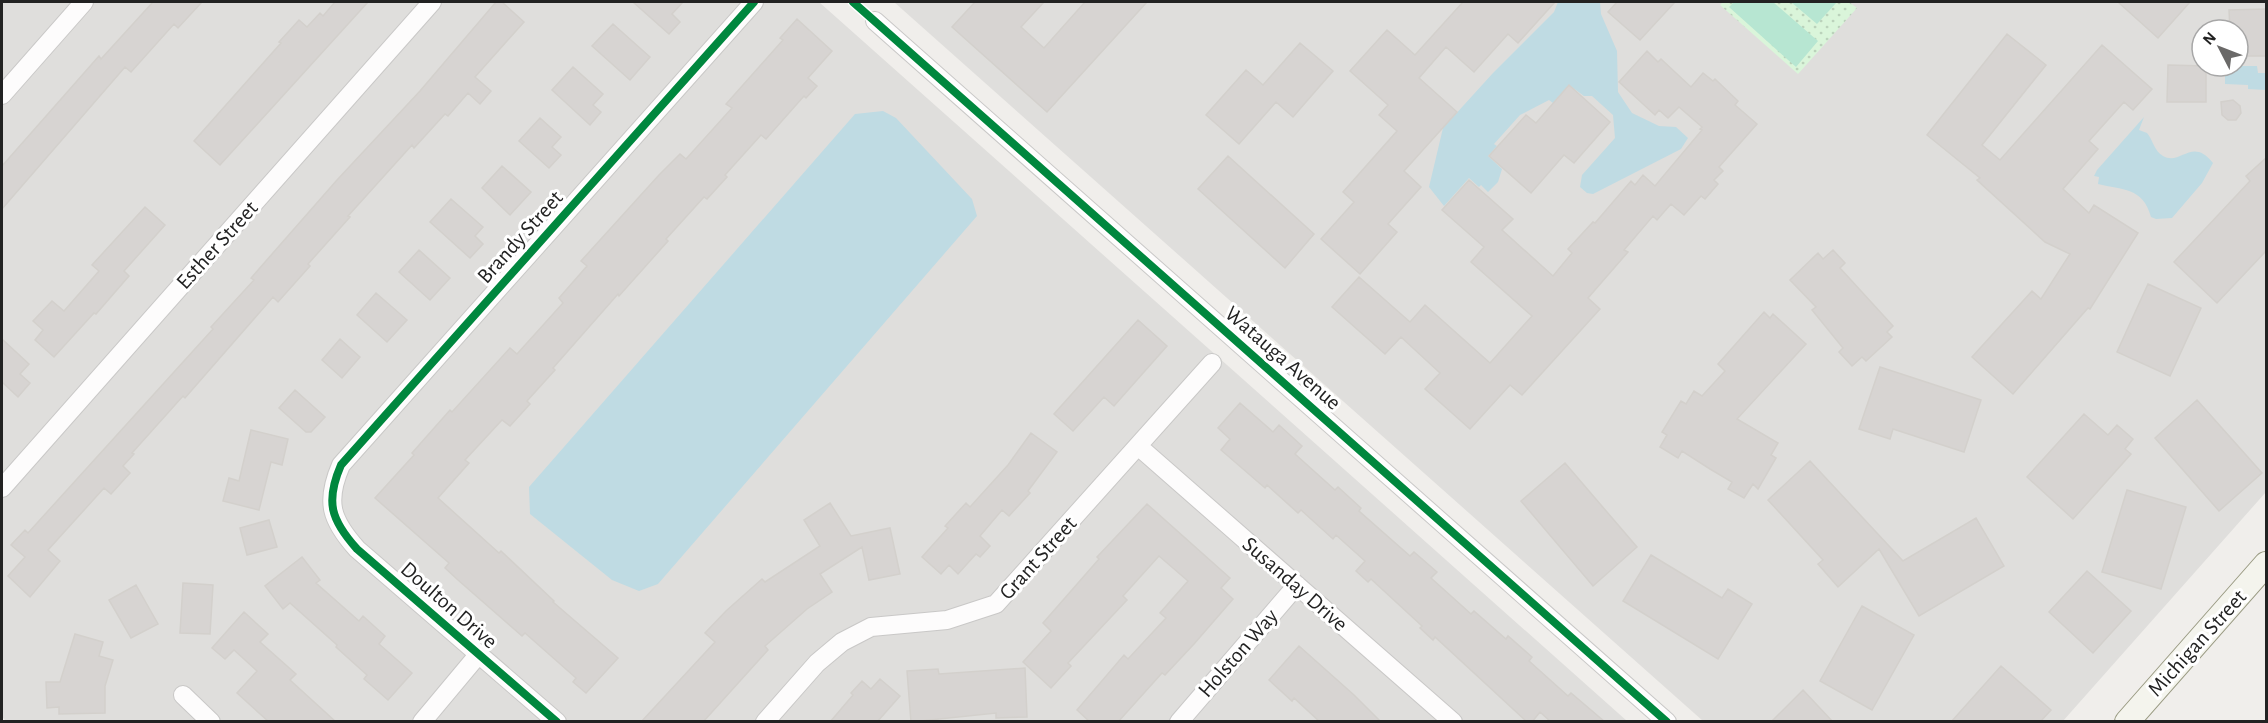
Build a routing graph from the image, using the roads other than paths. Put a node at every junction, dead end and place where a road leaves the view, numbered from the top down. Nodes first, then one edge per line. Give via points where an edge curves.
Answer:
1 (84, 2) edge
2 (432, 2) edge
3 (754, 2) edge
4 (875, 21) dead end
5 (2, 95) edge
6 (1212, 363) dead end
7 (1138, 446) junction
8 (2, 488) edge
9 (331, 505) joint
10 (2266, 564) edge
11 (1297, 585) junction
12 (478, 655) junction
13 (183, 695) dead end
14 (212, 722) edge
15 (422, 722) edge
16 (556, 722) edge
17 (765, 722) edge
18 (1179, 722) edge
19 (1453, 722) edge
20 (1667, 722) edge
21 (2127, 722) edge

1 - 5 street
2 - 8 street, Esther Street
3 - 9 street, Brandy Street via 340,465 332,486
4 - 20 street, Watauga Avenue
6 - 7 street, Grant Street
7 - 11 street, Susanday Drive
7 - 17 street, Grant Street via 996,604 947,620 871,627 842,642 817,663
9 - 12 street, Doulton Drive via 343,533 357,549
10 - 21 street, Michigan Street
11 - 18 street, Holston Way
11 - 19 street, Susanday Drive
12 - 15 street
12 - 16 street, Doulton Drive
13 - 14 street

